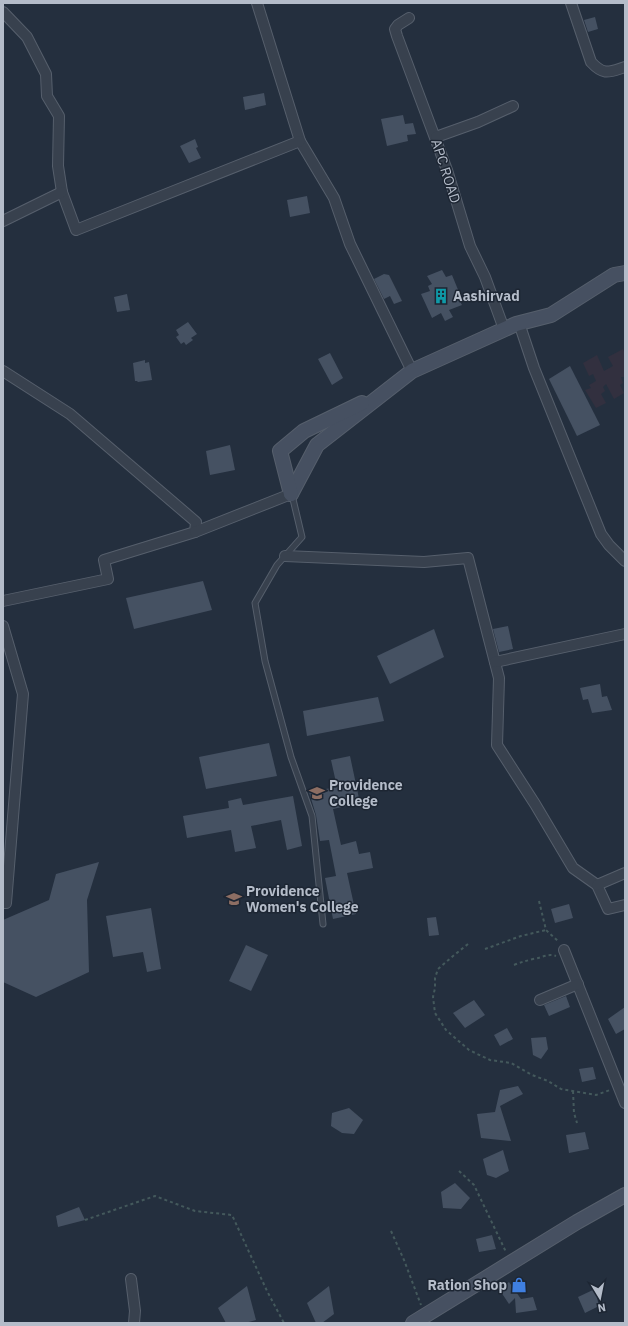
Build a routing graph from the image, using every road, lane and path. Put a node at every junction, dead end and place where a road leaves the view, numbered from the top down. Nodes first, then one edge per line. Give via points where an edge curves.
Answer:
1 (257, 3) edge
2 (572, 3) edge
3 (3, 12) edge
4 (409, 18) dead end
5 (625, 67) edge
6 (513, 106) dead end
7 (436, 137) junction
8 (300, 141) junction
9 (62, 192) junction
10 (3, 221) edge
11 (625, 273) edge
12 (519, 323) junction
13 (504, 329) junction
14 (3, 371) edge
15 (412, 371) junction
16 (383, 394) junction
17 (291, 494) junction
18 (195, 532) junction
19 (285, 556) junction
20 (625, 561) edge
21 (3, 601) edge
22 (3, 626) edge
23 (625, 634) edge
24 (495, 662) junction
25 (625, 872) edge
26 (596, 885) junction
27 (539, 901) dead end
28 (3, 903) edge
29 (625, 905) edge
30 (323, 924) dead end
31 (546, 930) junction
32 (468, 944) dead end
33 (485, 949) dead end
34 (564, 950) joint
35 (570, 963) junction
36 (514, 965) dead end
37 (578, 984) junction
38 (540, 1000) dead end
39 (618, 1087) junction
40 (573, 1091) junction
41 (625, 1103) edge
42 (576, 1123) dead end
43 (459, 1171) dead end
44 (625, 1194) edge
45 (85, 1220) dead end
46 (391, 1231) dead end
47 (511, 1262) junction
48 (131, 1279) dead end
49 (419, 1319) edge
50 (134, 1323) edge
51 (284, 1323) edge

1 - 8 street
2 - 5 street via 591,62 598,70 608,72
3 - 9 street via 27,37 46,74 47,96 59,116 58,166
4 - 7 street, APC ROAD via 395,29
6 - 7 street
7 - 13 street, APC ROAD via 470,246 485,277
8 - 9 street via 76,230
8 - 15 street via 334,198 350,244
9 - 10 street
11 - 12 street via 614,276 551,315
12 - 13 street
12 - 20 street via 534,368 601,534
13 - 15 street
14 - 18 street via 70,414 196,522
15 - 16 street
16 - 17 street via 317,445
16 - 17 street via 304,431 280,451
17 - 18 street
17 - 19 lane via 302,538
18 - 21 street via 104,560 108,579
19 - 24 street via 424,562 468,558
19 - 30 lane via 255,603 265,661 291,758 312,816
22 - 28 street via 23,694 6,903
23 - 24 street
24 - 26 street via 499,678 497,745 573,868
25 - 26 street
26 - 29 street via 608,909
27 - 31 path
31 - 33 path
31 - 34 path
32 - 40 path via 438,969 434,1005 441,1025 468,1050 490,1060 511,1063 561,1089
34 - 35 street
35 - 36 path via 554,955 544,955
35 - 37 street
37 - 38 street
37 - 39 street
39 - 40 path via 596,1095
39 - 41 street
40 - 42 path
43 - 47 path via 474,1185
44 - 47 street
45 - 51 path via 155,1196 195,1211 232,1215
46 - 49 path via 404,1260
47 - 49 street
48 - 50 street

